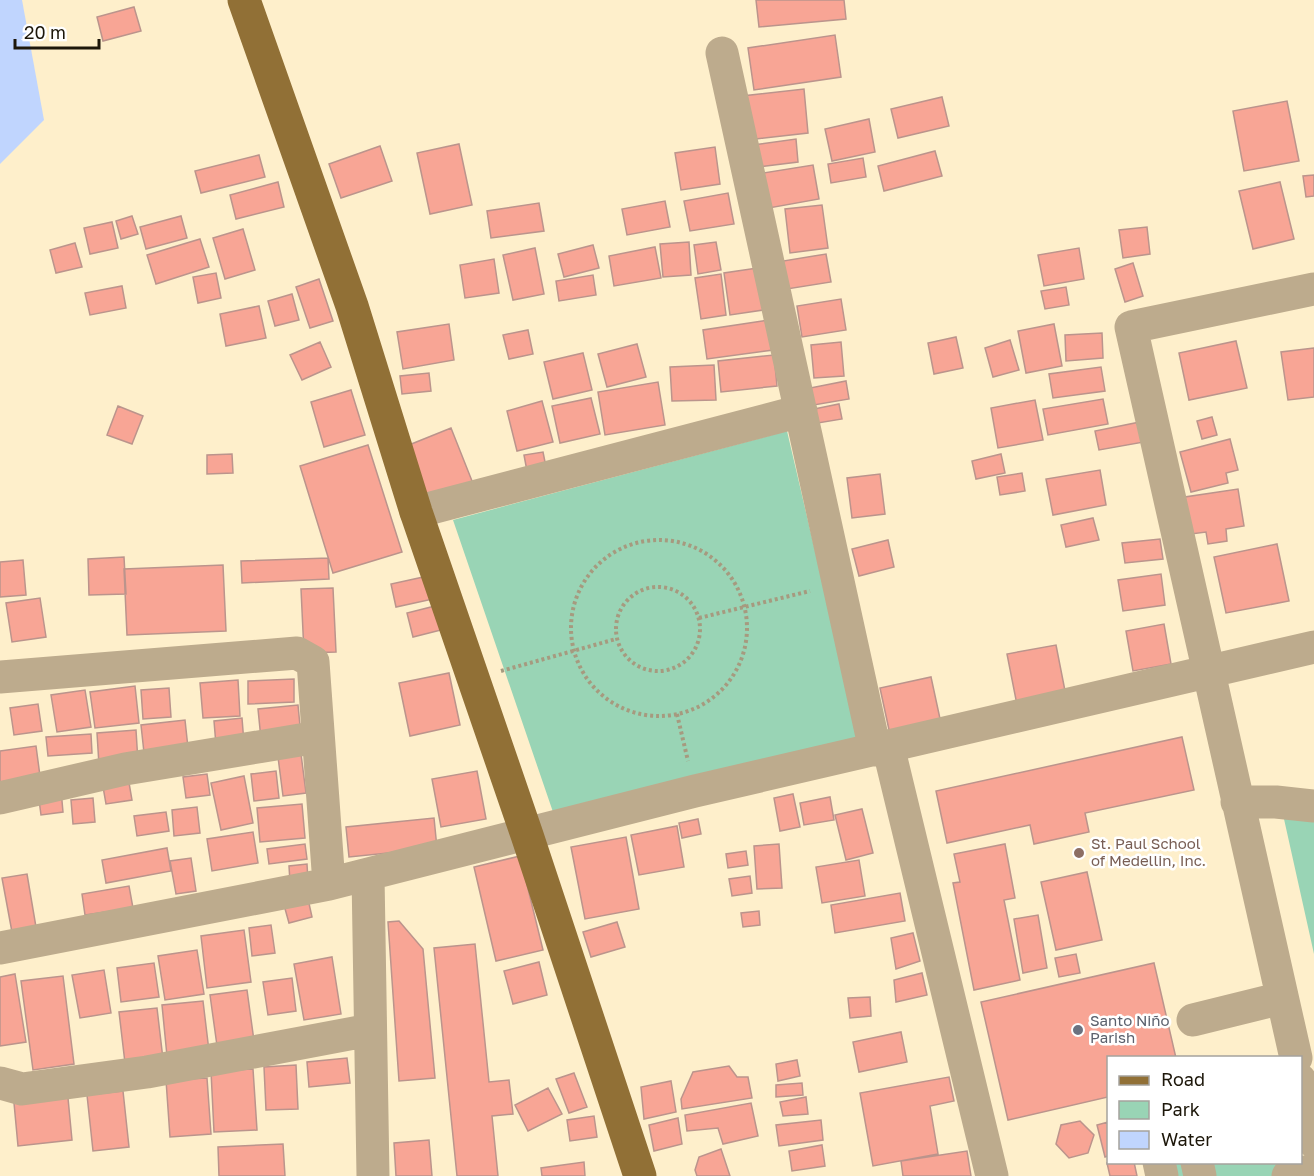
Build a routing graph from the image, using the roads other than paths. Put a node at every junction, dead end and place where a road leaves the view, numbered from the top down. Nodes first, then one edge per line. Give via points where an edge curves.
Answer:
1 (244, 0) edge
2 (722, 54) dead end
3 (1314, 289) edge
4 (801, 411) junction
5 (416, 512) junction
6 (1314, 647) edge
7 (1208, 673) junction
8 (0, 677) edge
9 (318, 737) junction
10 (882, 748) junction
11 (0, 798) edge
12 (1237, 802) junction
13 (1314, 806) edge
14 (527, 835) junction
15 (368, 875) junction
16 (329, 884) junction
17 (0, 948) edge
18 (1282, 998) junction
19 (1193, 1020) dead end
20 (370, 1030) junction
21 (1300, 1039) edge
22 (0, 1083) edge
23 (1302, 1089) edge
24 (1314, 1143) edge
25 (1314, 1170) edge
26 (373, 1176) edge
27 (639, 1176) edge
28 (992, 1176) edge
29 (1288, 1176) edge

1 - 5 main road via 352,306
2 - 4 street
3 - 7 street via 1131,327
4 - 5 street
4 - 10 street via 839,584
5 - 14 main road
6 - 7 street
7 - 10 street
7 - 12 street
8 - 9 street via 297,653 313,662
9 - 11 street via 125,769
9 - 16 street
10 - 14 street
10 - 28 street
12 - 13 street
12 - 18 street
14 - 15 street
14 - 27 main road
15 - 16 street
15 - 20 street
16 - 17 street
18 - 19 street
18 - 21 street
20 - 22 street via 147,1072 22,1089
20 - 26 street
23 - 24 street
25 - 29 street

